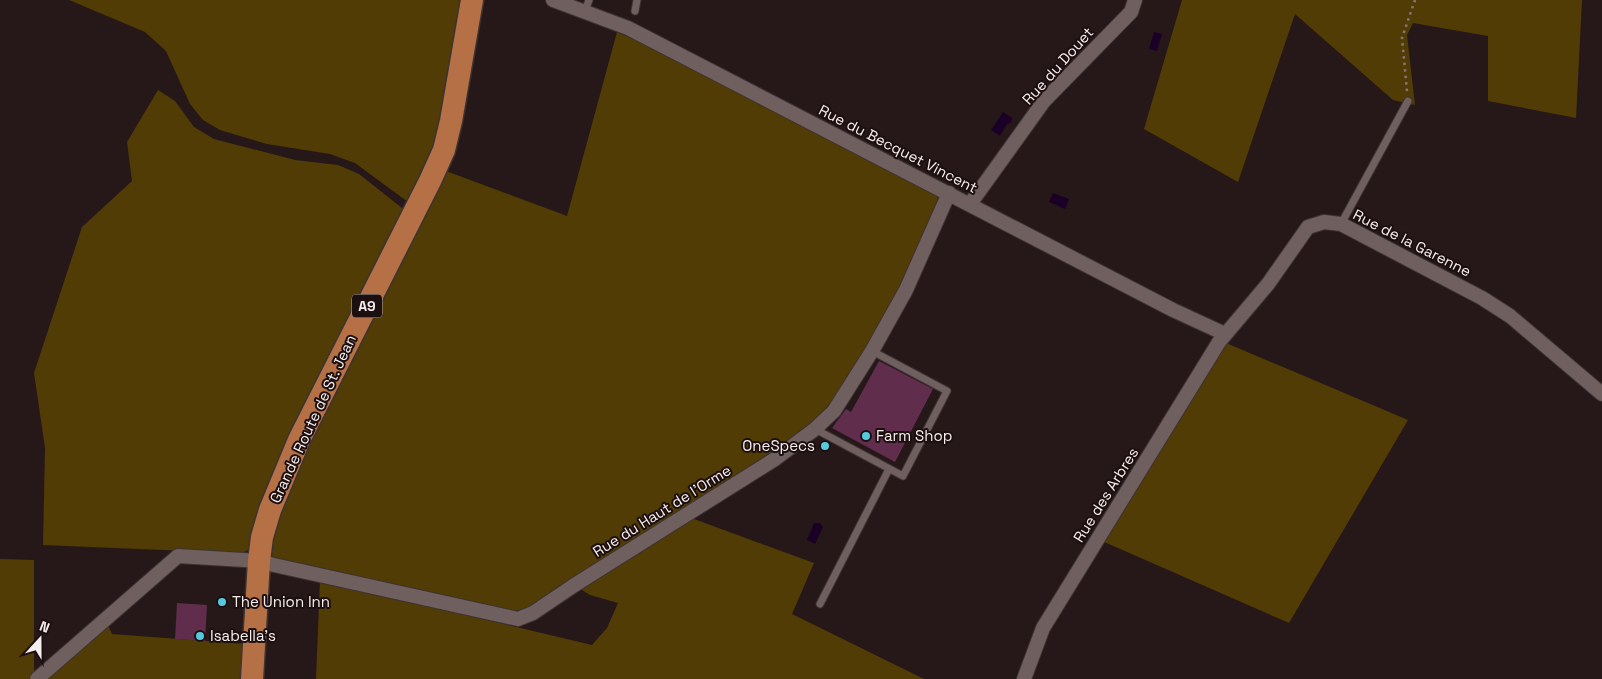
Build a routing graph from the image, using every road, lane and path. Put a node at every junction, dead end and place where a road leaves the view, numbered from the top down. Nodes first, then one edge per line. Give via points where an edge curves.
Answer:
1 (472, 0) edge
2 (553, 0) edge
3 (636, 0) edge
4 (1135, 0) edge
5 (1414, 0) edge
6 (587, 6) edge
7 (634, 11) dead end
8 (1408, 101) joint
9 (949, 193) junction
10 (970, 204) junction
11 (1341, 224) junction
12 (1225, 334) junction
13 (872, 351) junction
14 (1602, 394) edge
15 (815, 429) junction
16 (889, 469) junction
17 (259, 561) junction
18 (820, 604) dead end
19 (37, 679) edge
20 (252, 679) edge
21 (1024, 679) edge

1 - 17 main road, Grande Route de St. Jean / A9 via 452,121 444,150 299,440 270,510
2 - 6 street, Rue du Becquet Vincent
3 - 7 lane
4 - 10 street, Rue du Douet via 1131,12 1044,101
5 - 8 path via 1402,38
6 - 9 street, Rue du Becquet Vincent
8 - 11 lane
9 - 10 street, Rue du Becquet Vincent
9 - 13 street, Rue du Haut de l'Orme via 906,290
10 - 12 street, Rue du Becquet Vincent
11 - 12 street, Rue de la Garenne via 1324,222 1308,227 1268,284
11 - 14 street, Rue de la Garenne via 1489,302
12 - 21 street, Rue des Arbres via 1043,628
13 - 15 street, Rue du Haut de l'Orme via 834,411
13 - 16 lane via 947,391 903,476
15 - 16 lane
15 - 17 street, Rue du Haut de l'Orme via 775,459 533,614 518,619
16 - 18 lane
17 - 19 street, Rue du Haut de l'Orme via 178,556
17 - 20 main road, Grande Route de St. Jean / A9

